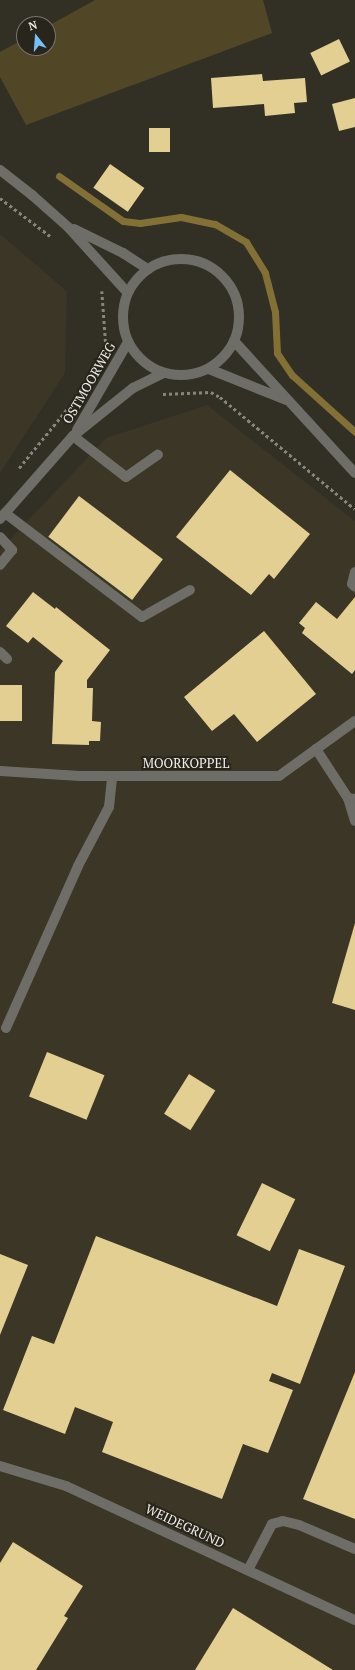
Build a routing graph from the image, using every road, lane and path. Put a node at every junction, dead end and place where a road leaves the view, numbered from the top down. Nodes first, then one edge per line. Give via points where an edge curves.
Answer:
1 (0, 170) edge
2 (0, 198) edge
3 (68, 227) junction
4 (53, 238) dead end
5 (148, 269) junction
6 (101, 289) dead end
7 (127, 292) junction
8 (234, 341) junction
9 (128, 342) junction
10 (209, 369) junction
11 (113, 370) junction
12 (164, 373) junction
13 (133, 388) junction
14 (287, 400) junction
15 (71, 404) dead end
16 (73, 436) junction
17 (158, 455) dead end
18 (355, 473) edge
19 (14, 474) dead end
20 (355, 509) edge
21 (3, 516) edge
22 (0, 537) edge
23 (0, 565) edge
24 (355, 572) edge
25 (355, 587) edge
26 (190, 590) dead end
27 (355, 721) edge
28 (316, 749) junction
29 (0, 771) edge
30 (112, 776) junction
31 (351, 798) edge
32 (355, 821) edge
33 (6, 1028) dead end
34 (0, 1466) edge
35 (355, 1549) edge
36 (248, 1570) junction
37 (355, 1620) edge

1 - 3 street
2 - 4 path
3 - 5 street via 123,253
3 - 7 street
5 - 7 street via 137,278
5 - 8 street via 165,261 184,259 202,263 218,272 231,286 238,304 239,323
6 - 11 path via 106,346 104,360
7 - 9 street via 122,325
8 - 10 street via 224,357
8 - 14 street
9 - 11 street, OSTMOORWEG
9 - 12 street via 136,356
10 - 12 street via 179,376
10 - 14 street
11 - 16 street, OSTMOORWEG
12 - 13 street, OSTMOORWEG
13 - 16 street, OSTMOORWEG
13 - 20 path via 147,396 211,392
14 - 18 street
15 - 19 path
16 - 17 street via 126,477
16 - 21 street, OSTMOORWEG
21 - 26 street via 142,617
22 - 23 street via 12,550
24 - 25 street via 352,584
27 - 28 street, MOORKOPPEL
28 - 30 street, MOORKOPPEL via 279,776
28 - 31 street
29 - 30 street, MOORKOPPEL
30 - 33 street via 109,807 78,866
31 - 32 street
34 - 36 street, WEIDEGRUND via 66,1486
35 - 36 street via 299,1525 283,1521 272,1524
36 - 37 street, WEIDEGRUND

